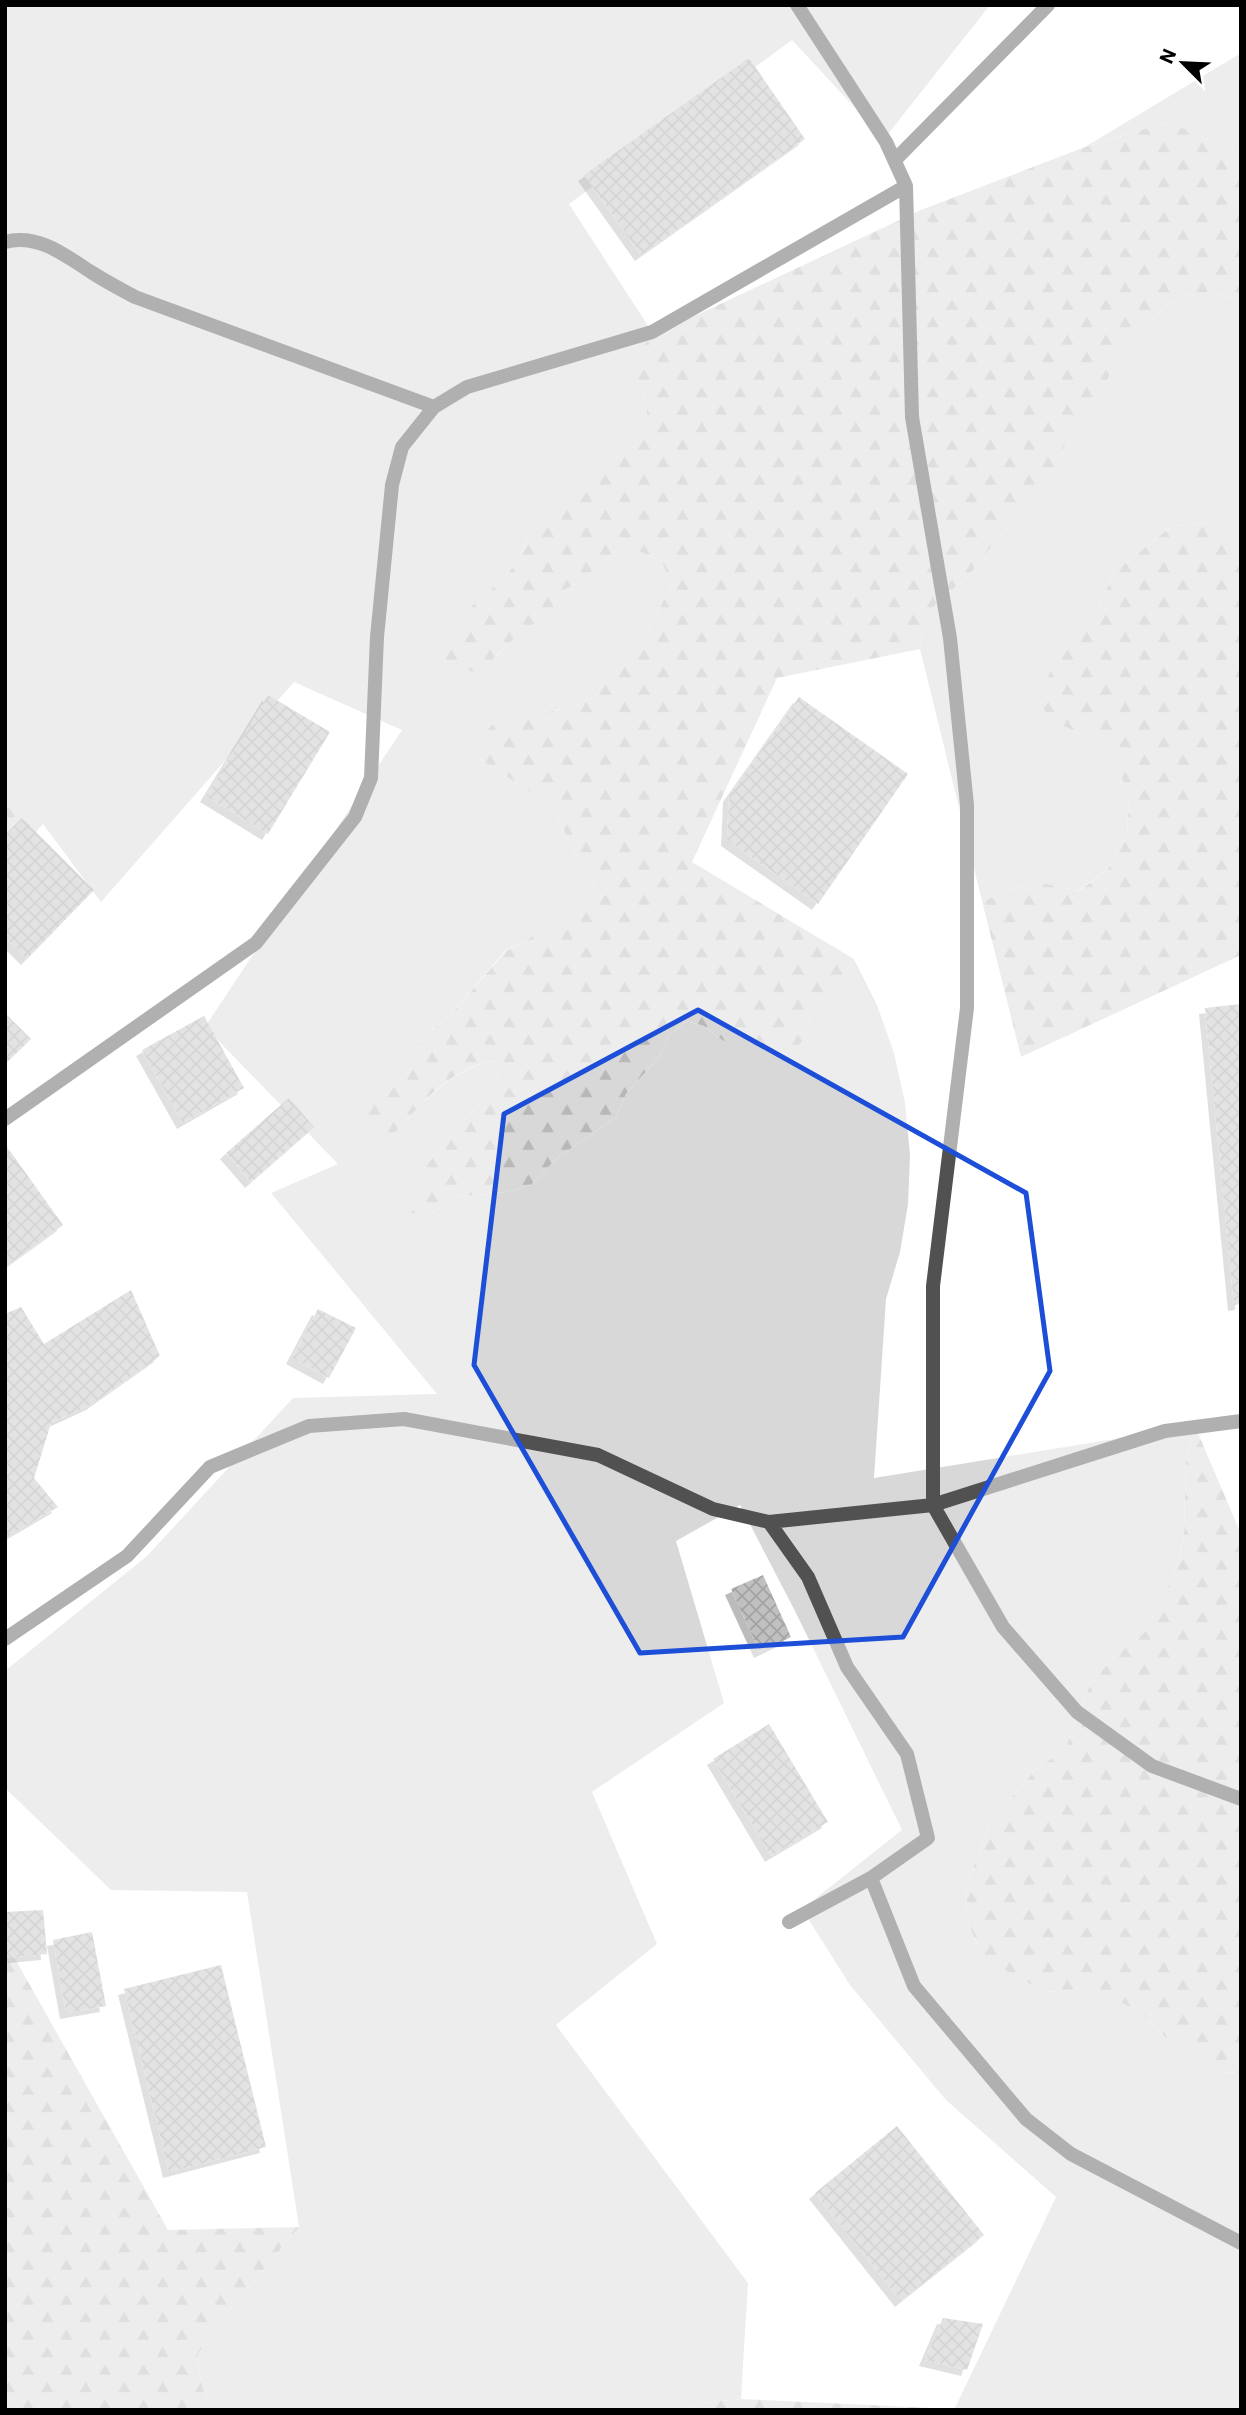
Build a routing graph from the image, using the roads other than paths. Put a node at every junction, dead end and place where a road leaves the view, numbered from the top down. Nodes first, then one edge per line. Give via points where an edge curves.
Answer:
1 (797, 5) edge
2 (1048, 5) edge
3 (894, 160) junction
4 (906, 186) junction
5 (5, 242) edge
6 (434, 407) junction
7 (5, 1119) edge
8 (1241, 1421) edge
9 (933, 1505) junction
10 (769, 1522) junction
11 (5, 1639) edge
12 (1241, 1799) edge
13 (871, 1878) junction
14 (789, 1922) dead end
15 (1241, 2243) edge

1 - 3 street
2 - 3 street
3 - 4 street
4 - 6 street via 652,332 467,387
4 - 9 street via 912,416 950,638 967,805 967,1008 933,1286
5 - 6 street via 37,242 135,297
6 - 7 street via 402,447 392,485 377,637 371,778 355,817 256,943
8 - 9 street via 1165,1431
9 - 10 street
9 - 12 street via 1003,1627 1077,1712 1152,1766
10 - 11 street via 713,1509 598,1455 404,1419 309,1426 210,1467 127,1556
10 - 13 street via 808,1577 847,1667 907,1754 928,1838
13 - 14 street
13 - 15 street via 914,1986 1026,2119 1071,2154

